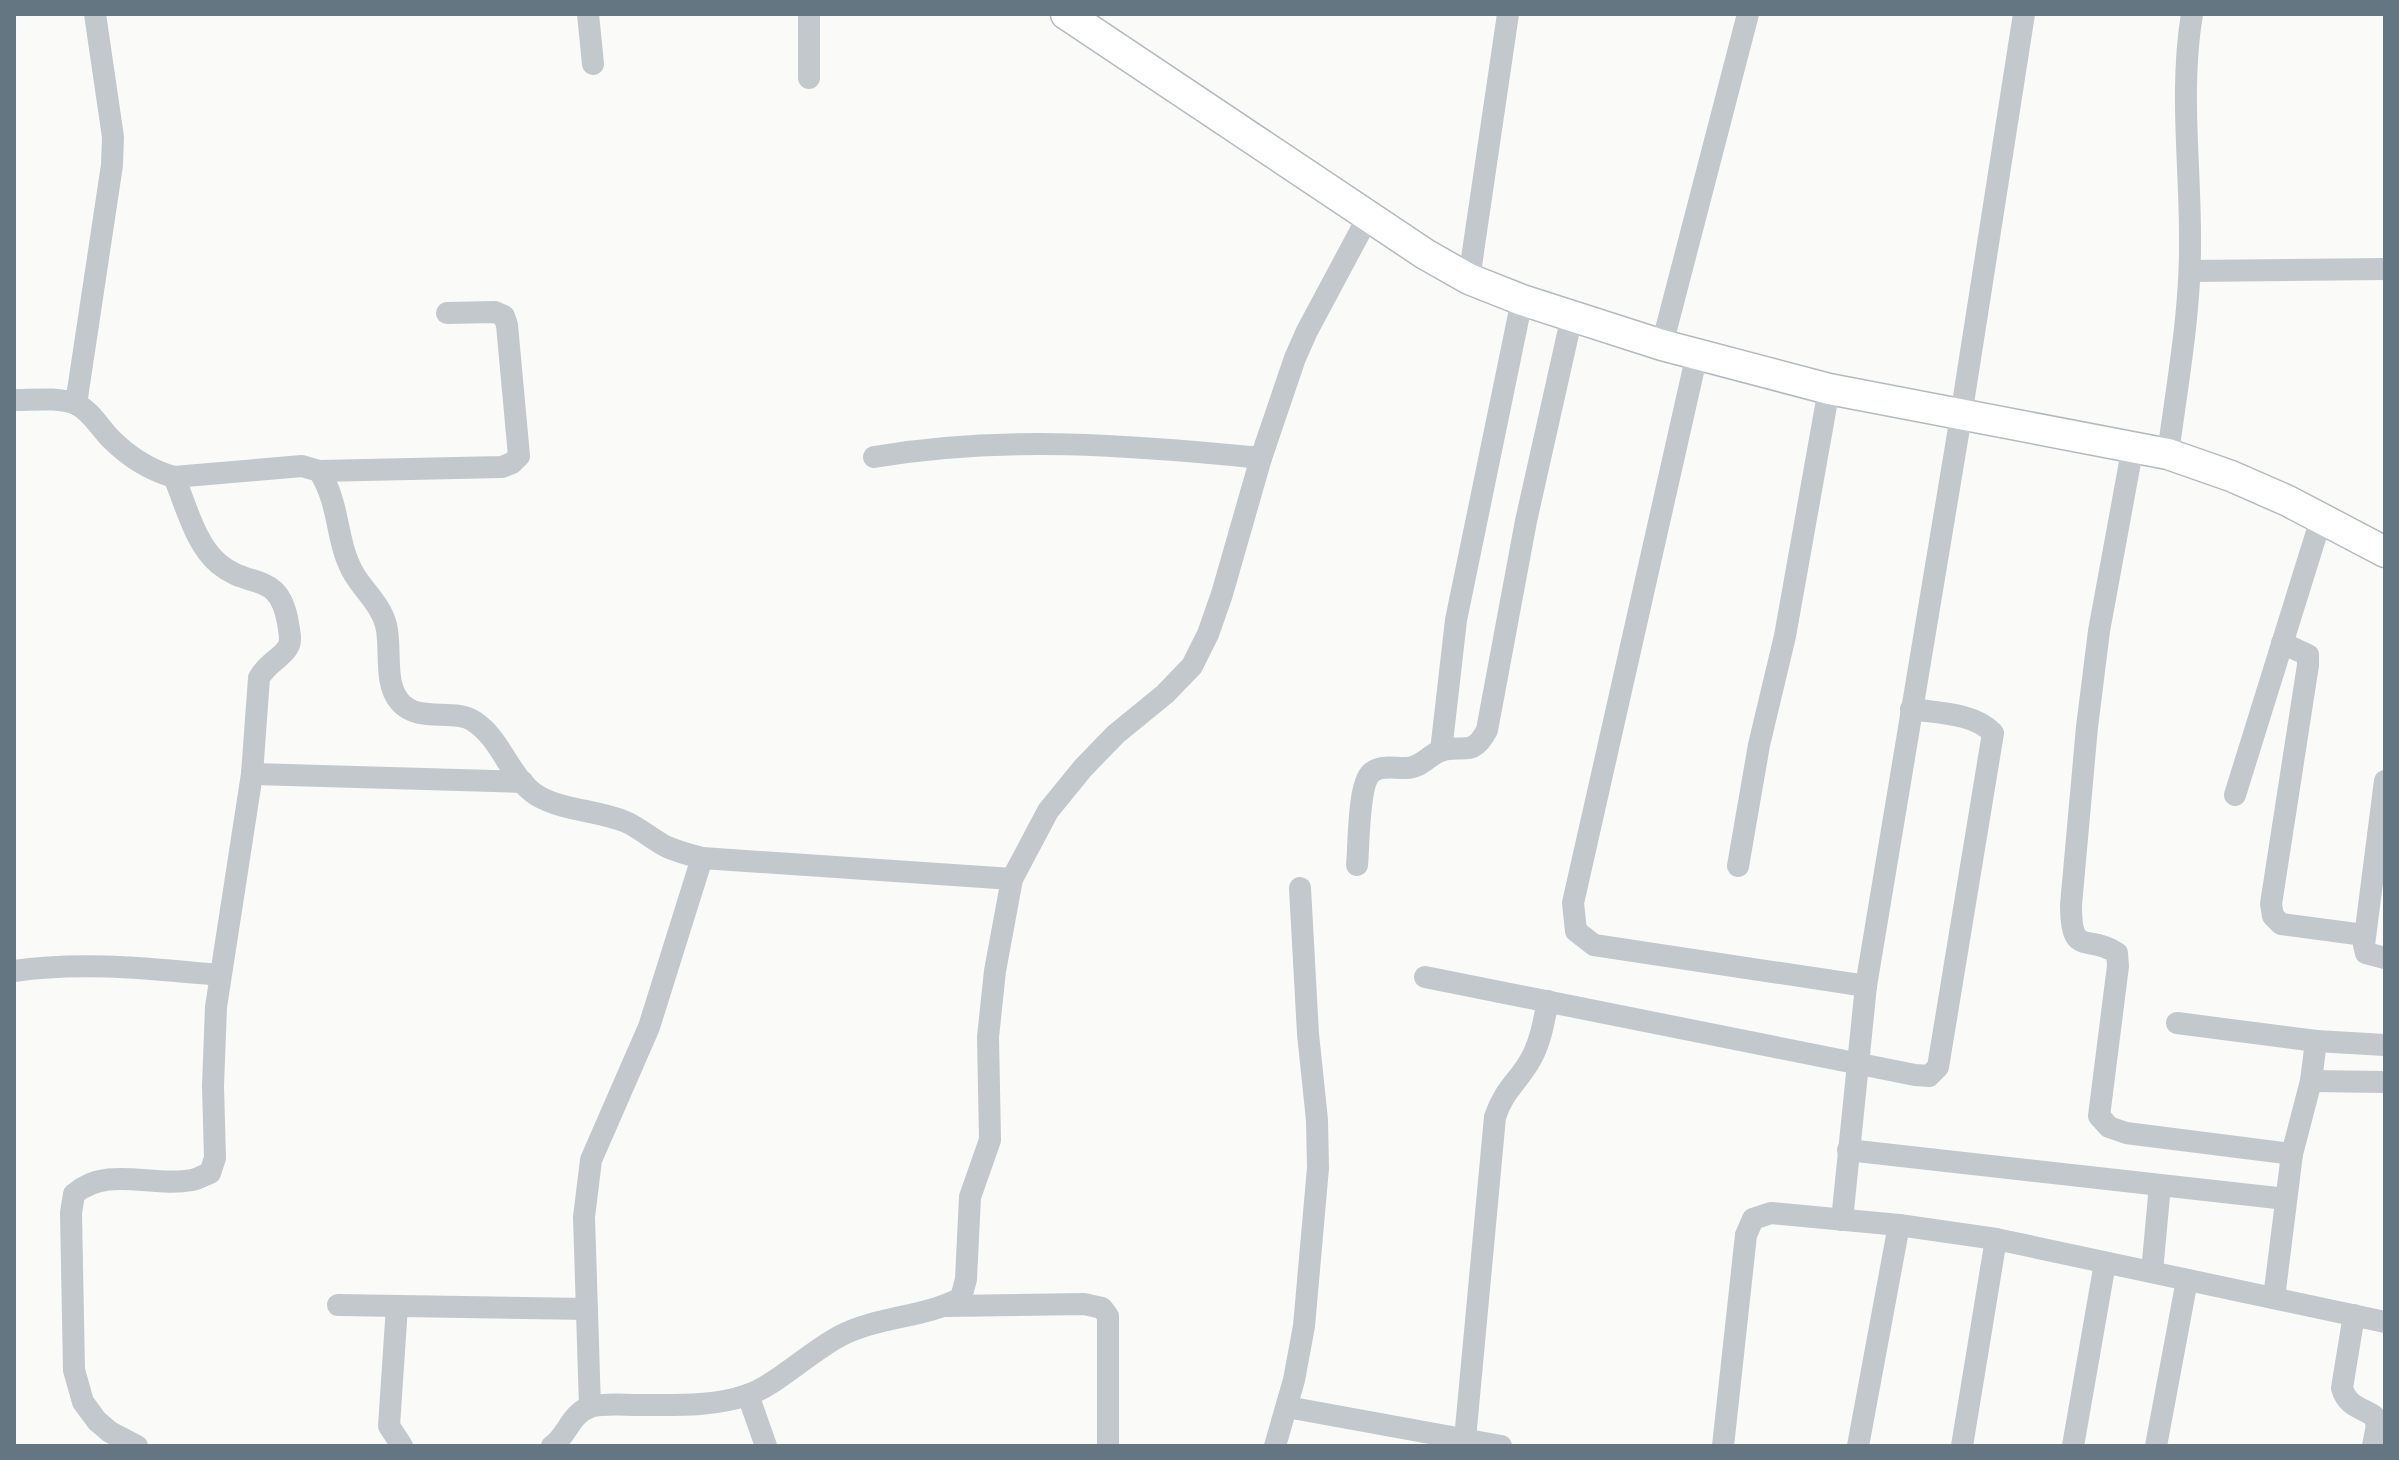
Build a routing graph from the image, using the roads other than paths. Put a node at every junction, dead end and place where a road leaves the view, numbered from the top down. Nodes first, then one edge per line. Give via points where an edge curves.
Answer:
1 (95, 14) edge
2 (588, 14) edge
3 (809, 14) edge
4 (1066, 14) edge
5 (1508, 14) edge
6 (1748, 14) edge
7 (2024, 14) edge
8 (2192, 14) edge
9 (593, 64) dead end
10 (809, 78) dead end
11 (1369, 215) junction
12 (2385, 269) edge
13 (2190, 271) junction
14 (1469, 279) junction
15 (1522, 300) junction
16 (447, 313) dead end
17 (1572, 316) junction
18 (1662, 345) junction
19 (1697, 354) junction
20 (1829, 389) junction
21 (14, 400) edge
22 (76, 404) junction
23 (1961, 416) junction
24 (2133, 446) junction
25 (2168, 454) junction
26 (874, 457) dead end
27 (1261, 458) junction
28 (319, 471) junction
29 (174, 477) junction
30 (2321, 519) junction
31 (2385, 552) edge
32 (2282, 643) junction
33 (1911, 709) junction
34 (1441, 751) junction
35 (252, 774) junction
36 (2385, 781) edge
37 (523, 782) junction
38 (2235, 795) dead end
39 (702, 858) junction
40 (1357, 865) dead end
41 (1738, 866) dead end
42 (1012, 879) junction
43 (1300, 888) dead end
44 (2364, 935) junction
45 (2385, 958) edge
46 (14, 971) edge
47 (220, 975) junction
48 (1425, 977) dead end
49 (1866, 986) junction
50 (1548, 1001) junction
51 (2177, 1023) dead end
52 (2316, 1041) junction
53 (2385, 1045) edge
54 (1857, 1064) junction
55 (2311, 1081) junction
56 (2385, 1082) edge
57 (1848, 1150) junction
58 (2292, 1154) junction
59 (2160, 1185) junction
60 (2286, 1199) junction
61 (1842, 1220) junction
62 (1899, 1225) junction
63 (1996, 1239) junction
64 (2105, 1263) junction
65 (2152, 1272) junction
66 (2187, 1280) junction
67 (2274, 1298) junction
68 (338, 1305) dead end
69 (397, 1306) junction
70 (946, 1306) junction
71 (587, 1309) junction
72 (2354, 1315) junction
73 (2385, 1322) edge
74 (748, 1395) junction
75 (590, 1407) junction
76 (1287, 1407) junction
77 (1465, 1439) junction
78 (137, 1446) edge
79 (402, 1446) edge
80 (552, 1446) edge
81 (766, 1446) edge
82 (1108, 1446) edge
83 (1275, 1446) edge
84 (1501, 1446) edge
85 (1723, 1446) edge
86 (1858, 1446) edge
87 (1962, 1446) edge
88 (2073, 1446) edge
89 (2156, 1446) edge
90 (2373, 1446) edge

1 - 22 street via 113,137 112,165
2 - 9 street
3 - 10 street
4 - 11 main road
5 - 14 street
6 - 18 street
7 - 23 street
8 - 13 street via 2184,95
11 - 14 main road
11 - 27 street via 1307,331
12 - 13 street
13 - 25 street
14 - 15 main road
15 - 17 main road
15 - 34 street via 1456,620
16 - 28 street via 504,316 519,456 502,467
17 - 18 main road
17 - 34 street via 1487,730 1480,743 1466,750
18 - 19 main road
19 - 20 main road
19 - 49 street via 1573,903 1576,931 1594,945
20 - 23 main road
20 - 41 street
21 - 22 street
22 - 29 street via 131,458
23 - 24 main road
23 - 33 street
24 - 25 main road
24 - 58 street via 2099,631 2071,905 2076,936 2087,945 2106,945 2117,953 2099,1116 2126,1133
25 - 30 main road via 2231,476
26 - 27 street via 975,444 1067,444
27 - 42 street via 1222,594 1192,666 1083,768 1048,811
28 - 29 street via 302,466
28 - 37 street via 333,494 353,573 386,626 392,684 400,702 412,710 474,720
29 - 35 street via 203,546 219,565 277,591 285,605 288,647 259,678
30 - 31 main road
30 - 32 street
32 - 38 street
32 - 44 street via 2308,655 2308,665 2273,916 2281,924
33 - 49 street
33 - 54 street via 1985,725 1993,733 1991,747 1938,1067 1929,1076
34 - 40 street via 1425,763 1371,773 1363,787
35 - 37 street
35 - 47 street
36 - 44 street
37 - 39 street via 537,796 627,822 666,846
39 - 42 street
39 - 71 street via 649,1027 591,1160 584,1217
42 - 70 street via 988,1037 990,1140 970,1197 961,1298
43 - 76 street via 1318,1168 1304,1326
44 - 45 street via 2366,953
46 - 47 street via 89,965
47 - 78 street via 214,1044 215,1158 210,1173 191,1180 103,1179 74,1194 74,1370 83,1402 97,1421
48 - 50 street
49 - 54 street
50 - 54 street
50 - 77 street via 1538,1044 1502,1096 1495,1117
51 - 52 street
52 - 53 street
52 - 55 street
54 - 57 street
55 - 56 street
55 - 58 street
57 - 59 street
57 - 61 street
58 - 60 street
59 - 60 street
59 - 65 street
60 - 67 street
61 - 62 street
61 - 85 street via 1771,1213 1753,1219 1746,1235
62 - 63 street
62 - 86 street
63 - 64 street
63 - 87 street
64 - 65 street
64 - 88 street
65 - 66 street
66 - 67 street
66 - 89 street
67 - 72 street
68 - 69 street
69 - 71 street
69 - 79 street via 389,1426
70 - 74 street via 852,1331
70 - 82 street via 1102,1308 1108,1316
71 - 75 street
72 - 73 street
72 - 90 street via 2342,1388 2353,1406 2374,1416
74 - 75 street via 692,1405
74 - 81 street
75 - 80 street via 574,1417
76 - 77 street
76 - 83 street
77 - 84 street

